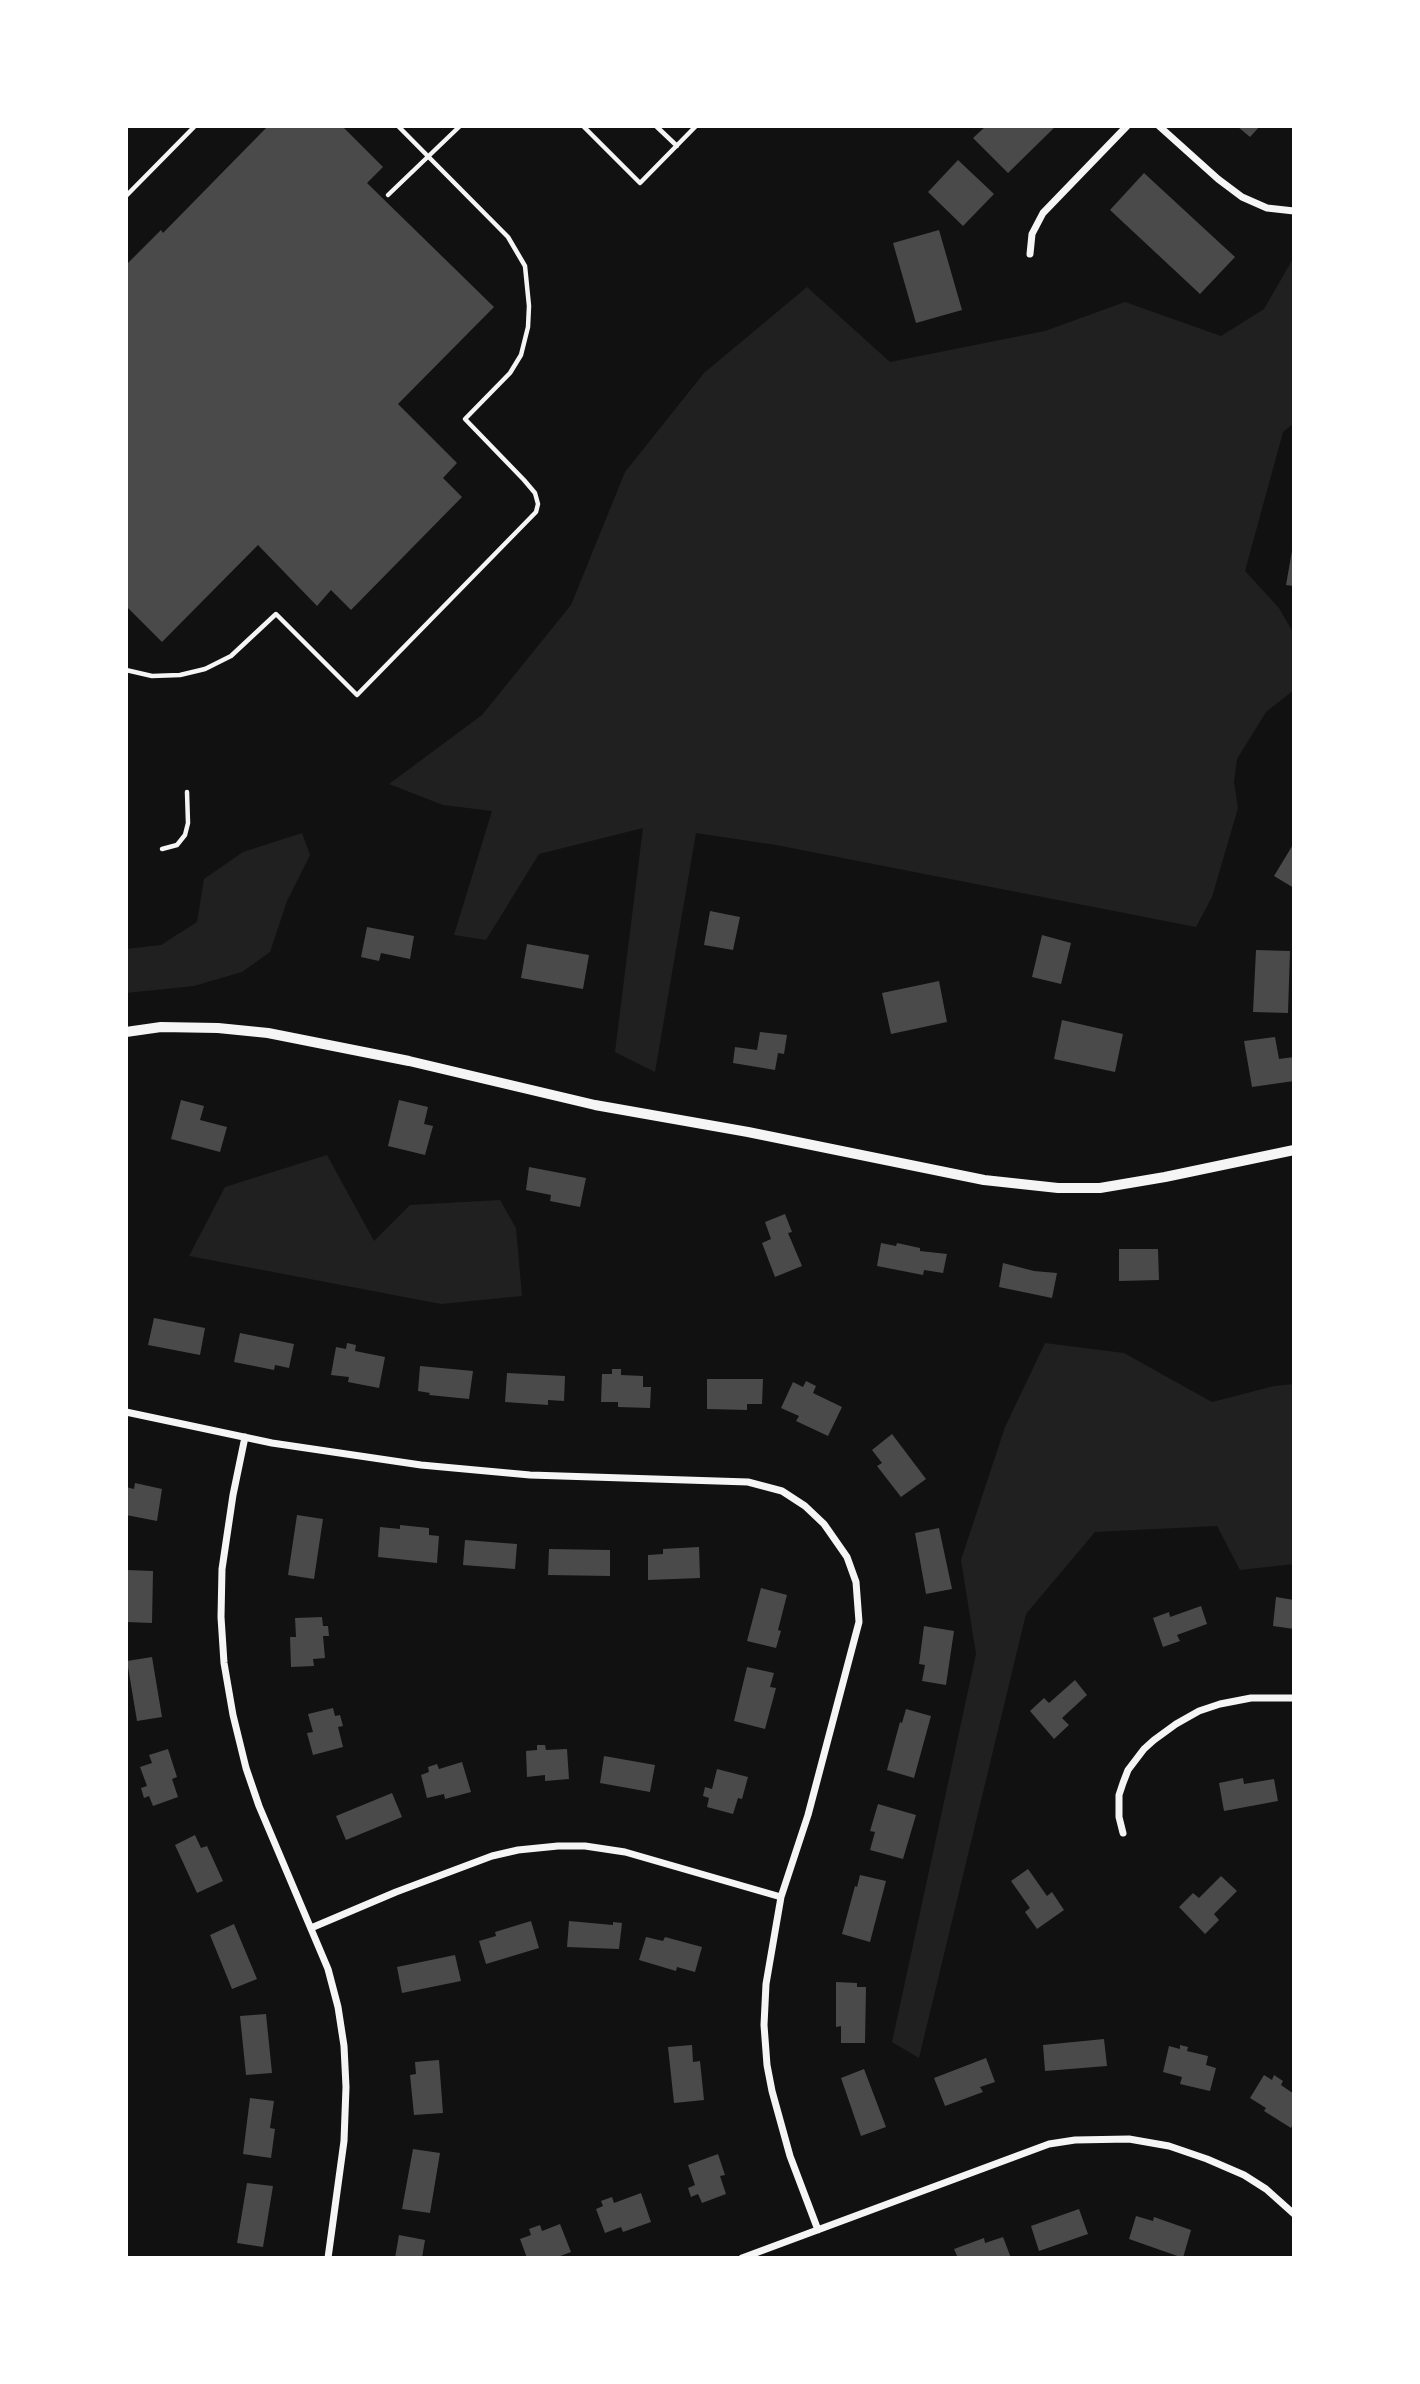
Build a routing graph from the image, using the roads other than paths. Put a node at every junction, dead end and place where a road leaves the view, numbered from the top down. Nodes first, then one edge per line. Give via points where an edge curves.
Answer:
1 (195, 126) edge
2 (398, 126) edge
3 (460, 126) edge
4 (583, 126) edge
5 (656, 126) edge
6 (696, 126) edge
7 (1127, 126) edge
8 (1159, 126) edge
9 (677, 146) junction
10 (430, 157) junction
11 (388, 195) dead end
12 (126, 197) edge
13 (1294, 211) edge
14 (1030, 254) dead end
15 (126, 670) edge
16 (187, 792) dead end
17 (162, 849) dead end
18 (126, 1031) edge
19 (1294, 1150) edge
20 (126, 1412) edge
21 (245, 1437) junction
22 (1294, 1698) edge
23 (1123, 1833) dead end
24 (781, 1897) junction
25 (311, 1928) junction
26 (1294, 2214) edge
27 (818, 2230) junction
28 (328, 2258) edge
29 (742, 2258) edge

1 - 12 lane
2 - 10 lane
3 - 10 lane
4 - 9 lane via 640,183
5 - 9 lane
6 - 9 lane
7 - 14 street via 1043,213 1032,234
8 - 13 street via 1242,197 1267,208
10 - 11 lane
10 - 15 lane via 509,237 525,266 529,306 521,355 510,373 465,419 535,494 536,512 357,695 276,614 231,656 205,669 152,676
16 - 17 lane via 185,835 177,845
18 - 19 street via 161,1027 268,1033 595,1105 984,1180 1100,1188
20 - 21 street
21 - 24 street via 421,1465 530,1475 748,1482 782,1491 805,1506 847,1557 856,1582 859,1622 808,1815
21 - 25 street via 222,1569 224,1662 246,1768
22 - 23 street via 1220,1704 1199,1711 1154,1740 1128,1770 1123,1783 1119,1796
24 - 25 street via 625,1852 558,1846 492,1856
24 - 27 street via 766,1984 767,2065 790,2156
25 - 28 street via 338,2007 345,2060 344,2141
26 - 27 street via 1244,2175 1207,2159 1169,2146 1102,2138 1049,2144
27 - 29 street

